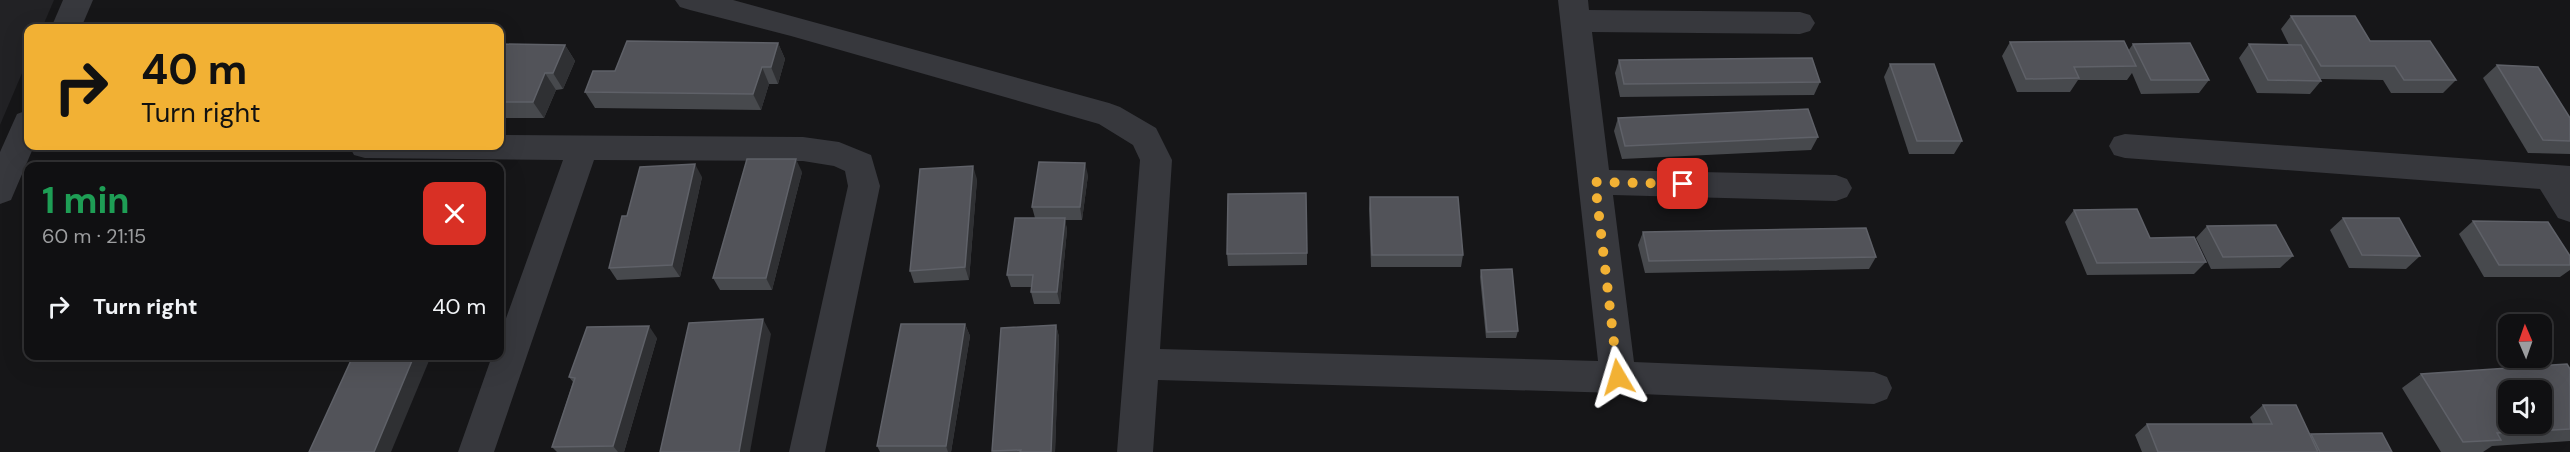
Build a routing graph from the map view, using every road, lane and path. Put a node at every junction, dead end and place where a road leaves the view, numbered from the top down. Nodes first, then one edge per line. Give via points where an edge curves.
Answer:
1 (78, 0) edge
2 (690, 0) edge
3 (1574, 10) edge
4 (68, 24) edge
5 (1800, 24) dead end
6 (24, 140) edge
7 (2125, 146) dead end
8 (504, 147) edge
9 (583, 147) junction
10 (2560, 179) edge
11 (1595, 182) junction
12 (1836, 188) dead end
13 (0, 191) edge
14 (2570, 209) edge
15 (1141, 364) junction
16 (1618, 377) junction
17 (1874, 388) dead end
18 (476, 452) edge
19 (807, 452) edge
20 (1135, 452) edge

1 - 4 street
2 - 15 street via 1109,115 1144,137 1156,160
3 - 5 street
3 - 11 street
6 - 13 street
7 - 10 street
8 - 9 street
9 - 18 street
9 - 19 street via 803,148 839,154 860,164 864,186
10 - 14 street
11 - 12 street
11 - 16 street
15 - 16 street
15 - 20 street
16 - 17 street

